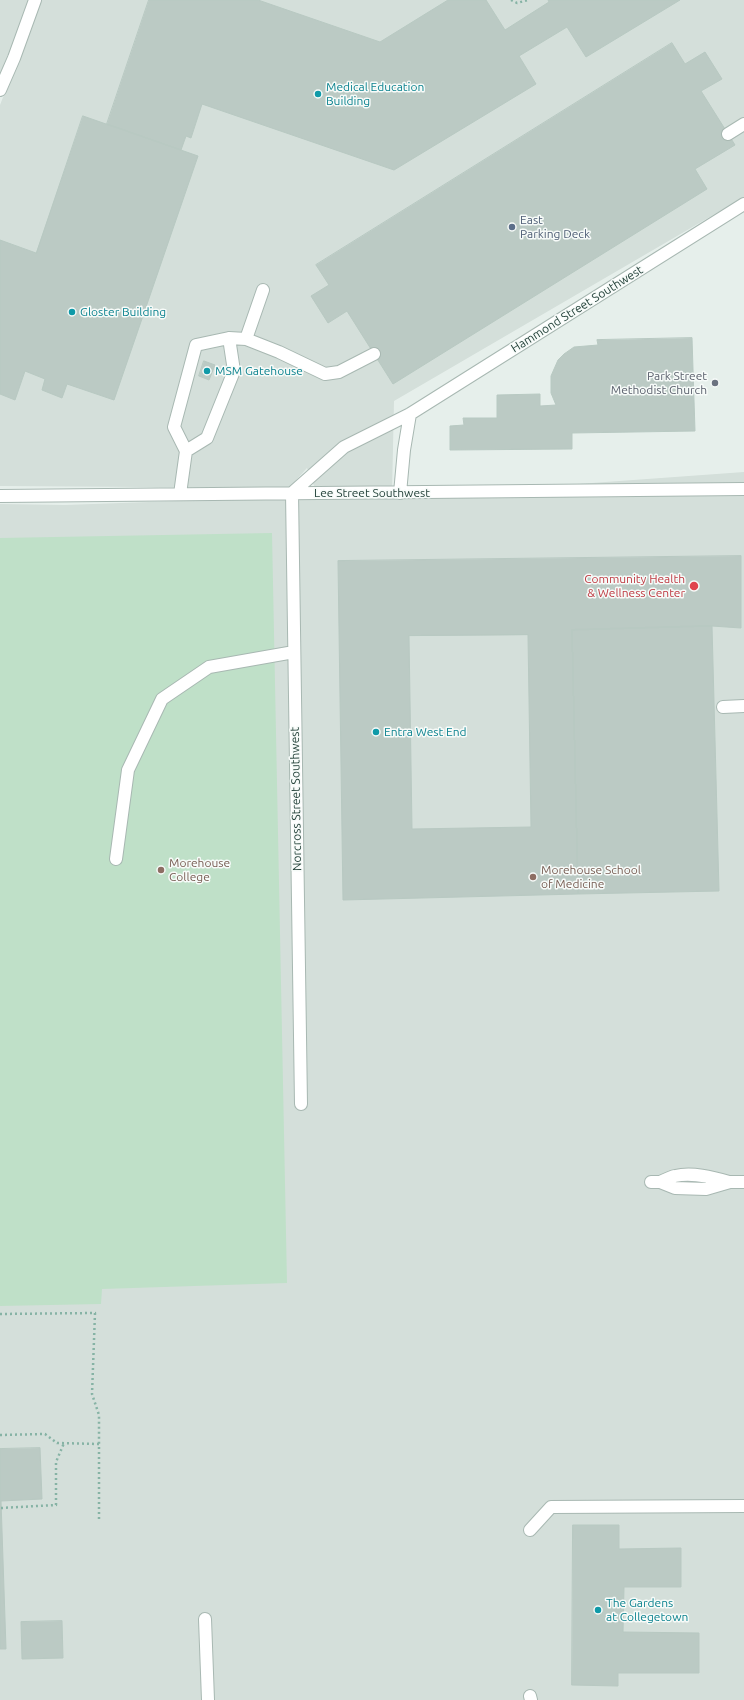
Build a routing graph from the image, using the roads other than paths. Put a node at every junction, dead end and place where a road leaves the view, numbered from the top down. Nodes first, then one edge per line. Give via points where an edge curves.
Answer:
1 (35, 0) edge
2 (0, 90) edge
3 (744, 124) edge
4 (728, 134) dead end
5 (744, 204) edge
6 (263, 290) dead end
7 (229, 338) junction
8 (246, 339) junction
9 (374, 354) dead end
10 (410, 414) junction
11 (186, 451) junction
12 (744, 489) edge
13 (292, 493) junction
14 (400, 493) junction
15 (180, 494) junction
16 (0, 496) edge
17 (294, 652) junction
18 (744, 706) edge
19 (723, 707) dead end
20 (116, 859) dead end
21 (301, 1104) dead end
22 (656, 1182) dead end
23 (744, 1182) edge
24 (744, 1506) edge
25 (530, 1530) dead end
26 (205, 1619) dead end
27 (208, 1700) edge

1 - 2 street
3 - 4 street
5 - 10 street, Hammond Street Southwest
6 - 8 street
7 - 8 street
7 - 11 street via 234,370 207,438
7 - 11 street via 196,344 174,427
8 - 9 street via 325,374 339,372
10 - 13 street, Hammond Street Southwest via 344,447
10 - 14 street
11 - 15 street
12 - 14 street, Lee Street Southwest
13 - 14 street, Lee Street Southwest
13 - 15 street, Lee Street Southwest
13 - 17 street, Norcross Street Southwest
15 - 16 street, Lee Street Southwest
17 - 20 street via 208,667 162,698 128,770
17 - 21 street, Norcross Street Southwest
18 - 19 street
22 - 23 street via 675,1188 706,1189 730,1182
24 - 25 street via 551,1507
26 - 27 street

